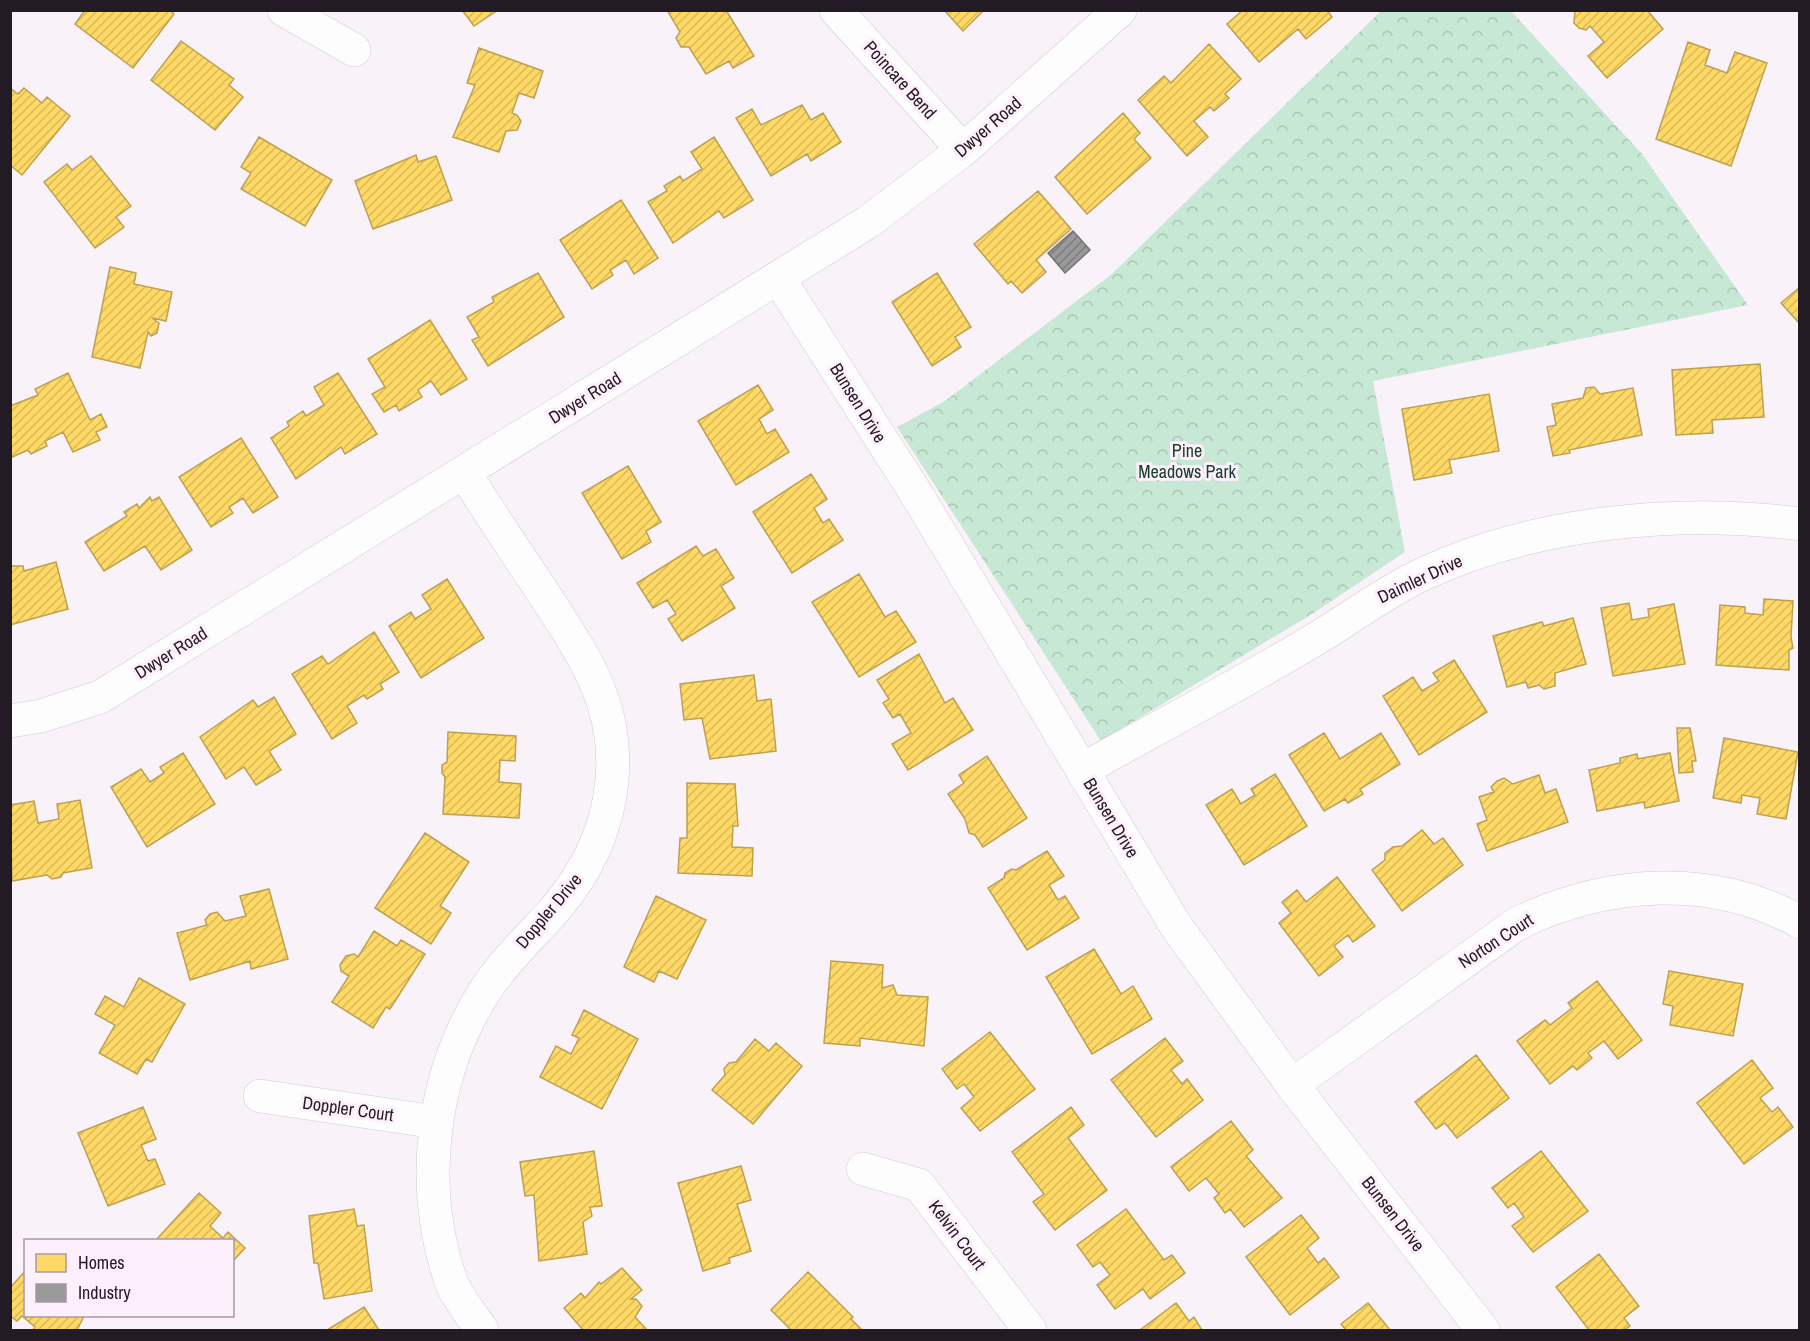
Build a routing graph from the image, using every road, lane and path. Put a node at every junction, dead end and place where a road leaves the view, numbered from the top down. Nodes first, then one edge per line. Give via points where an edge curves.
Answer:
1 (284, 10) edge
2 (836, 10) edge
3 (1120, 10) edge
4 (354, 50) dead end
5 (963, 150) junction
6 (779, 279) junction
7 (464, 472) junction
8 (1800, 524) edge
9 (10, 721) edge
10 (1082, 770) junction
11 (1800, 922) edge
12 (1292, 1085) junction
13 (260, 1096) dead end
14 (436, 1122) junction
15 (863, 1169) dead end
16 (482, 1330) edge
17 (1030, 1330) edge
18 (1483, 1330) edge

1 - 4 street
2 - 5 street, Poincare Bend
3 - 5 street, Dwyer Road
5 - 6 street, Dwyer Road via 868,222
6 - 7 street, Dwyer Road
6 - 10 street, Bunsen Drive via 916,495
7 - 9 street, Dwyer Road via 100,697 41,716
7 - 14 street, Doppler Drive via 582,653 602,696 611,735 613,774 607,814 594,851 575,886 509,957 466,1023 448,1070
8 - 10 street, Daimler Drive via 1754,518 1626,521 1482,552 1422,575 1377,598 1324,634
10 - 12 street, Bunsen Drive via 1176,926
11 - 12 street, Norton Court via 1740,897 1694,888 1647,887 1590,895 1518,923
12 - 18 street, Bunsen Drive
13 - 14 street, Doppler Court
14 - 16 street, Doppler Drive via 432,1177 437,1226 452,1284
15 - 17 street, Kelvin Court via 919,1185

